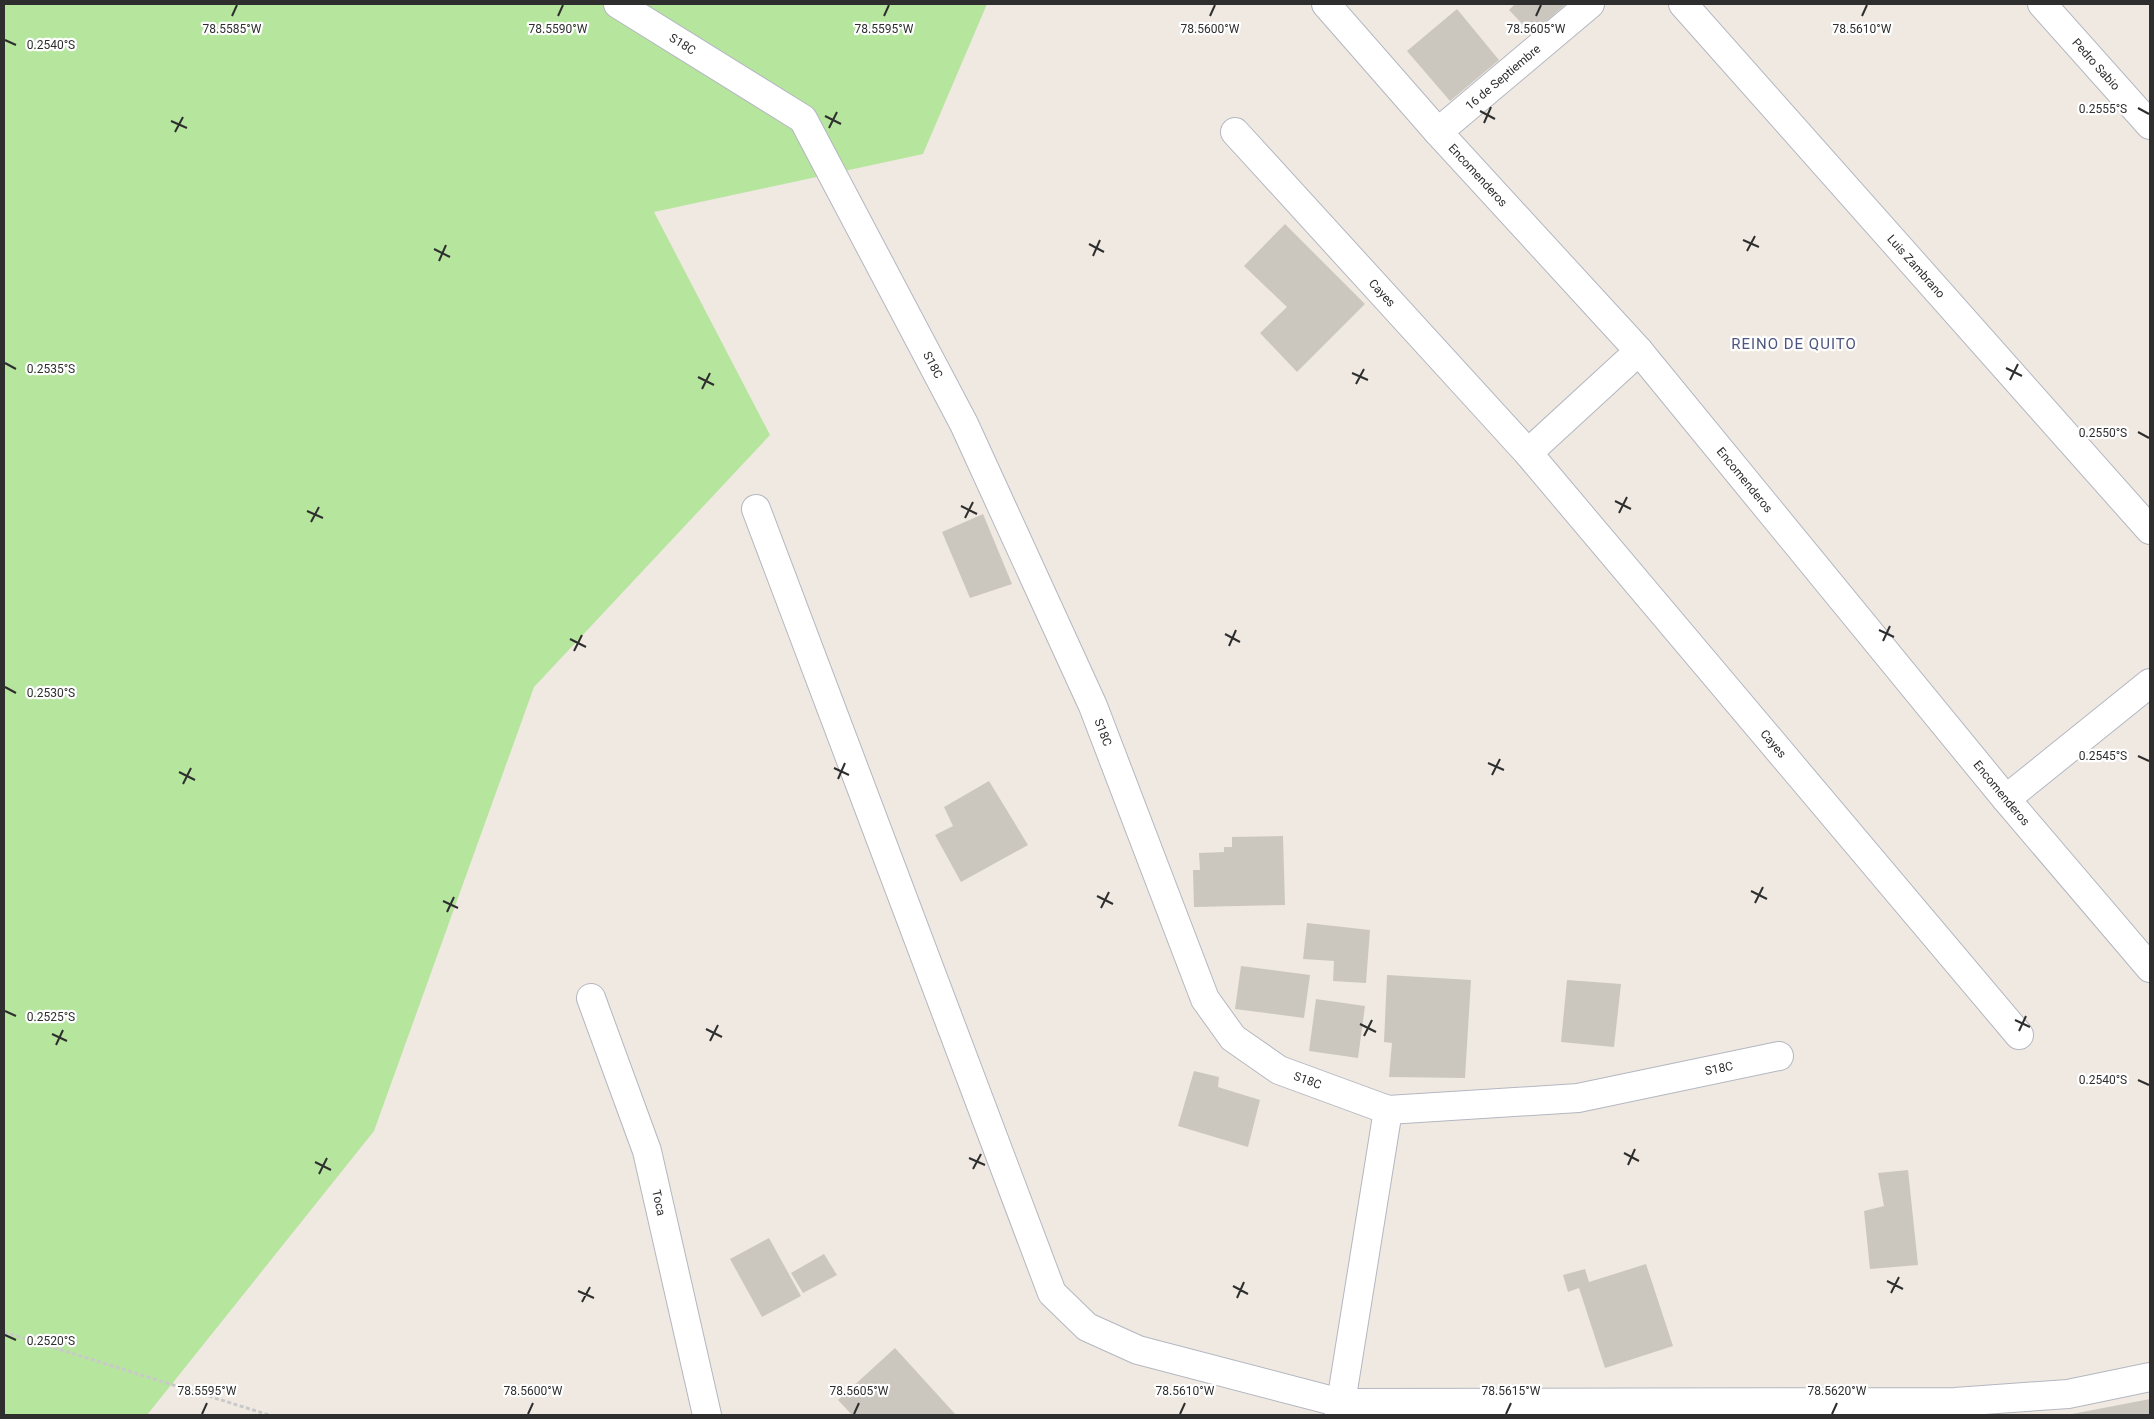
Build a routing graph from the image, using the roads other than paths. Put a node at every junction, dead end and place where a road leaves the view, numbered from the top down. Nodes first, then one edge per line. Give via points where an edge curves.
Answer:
1 (618, 4) edge
2 (1326, 4) edge
3 (1590, 4) edge
4 (1682, 4) edge
5 (2042, 4) edge
6 (2150, 125) edge
7 (1235, 132) dead end
8 (1438, 132) junction
9 (1639, 351) junction
10 (1528, 453) junction
11 (756, 510) dead end
12 (2150, 530) edge
13 (2150, 683) edge
14 (2006, 800) junction
15 (2150, 968) edge
16 (591, 998) dead end
17 (2019, 1035) dead end
18 (1779, 1056) dead end
19 (1388, 1110) junction
20 (2150, 1377) edge
21 (1340, 1409) edge
22 (707, 1415) edge

1 - 19 street, S18C via 803,119 964,424 1094,706 1205,999 1234,1038 1279,1070
2 - 8 street, Encomenderos
3 - 8 street, 16 de Septiembre
4 - 12 street, Luis Zambrano
5 - 6 street, Pedro Sabio
7 - 10 street, Cayes
8 - 9 street, Encomenderos
9 - 10 street
9 - 14 street, Encomenderos
10 - 17 street, Cayes
11 - 21 street via 1052,1293 1087,1327 1138,1350
13 - 14 street
14 - 15 street, Encomenderos
16 - 22 street, Toca via 647,1151
18 - 19 street, S18C via 1578,1098
19 - 21 street
20 - 21 street via 2068,1394 1955,1402

